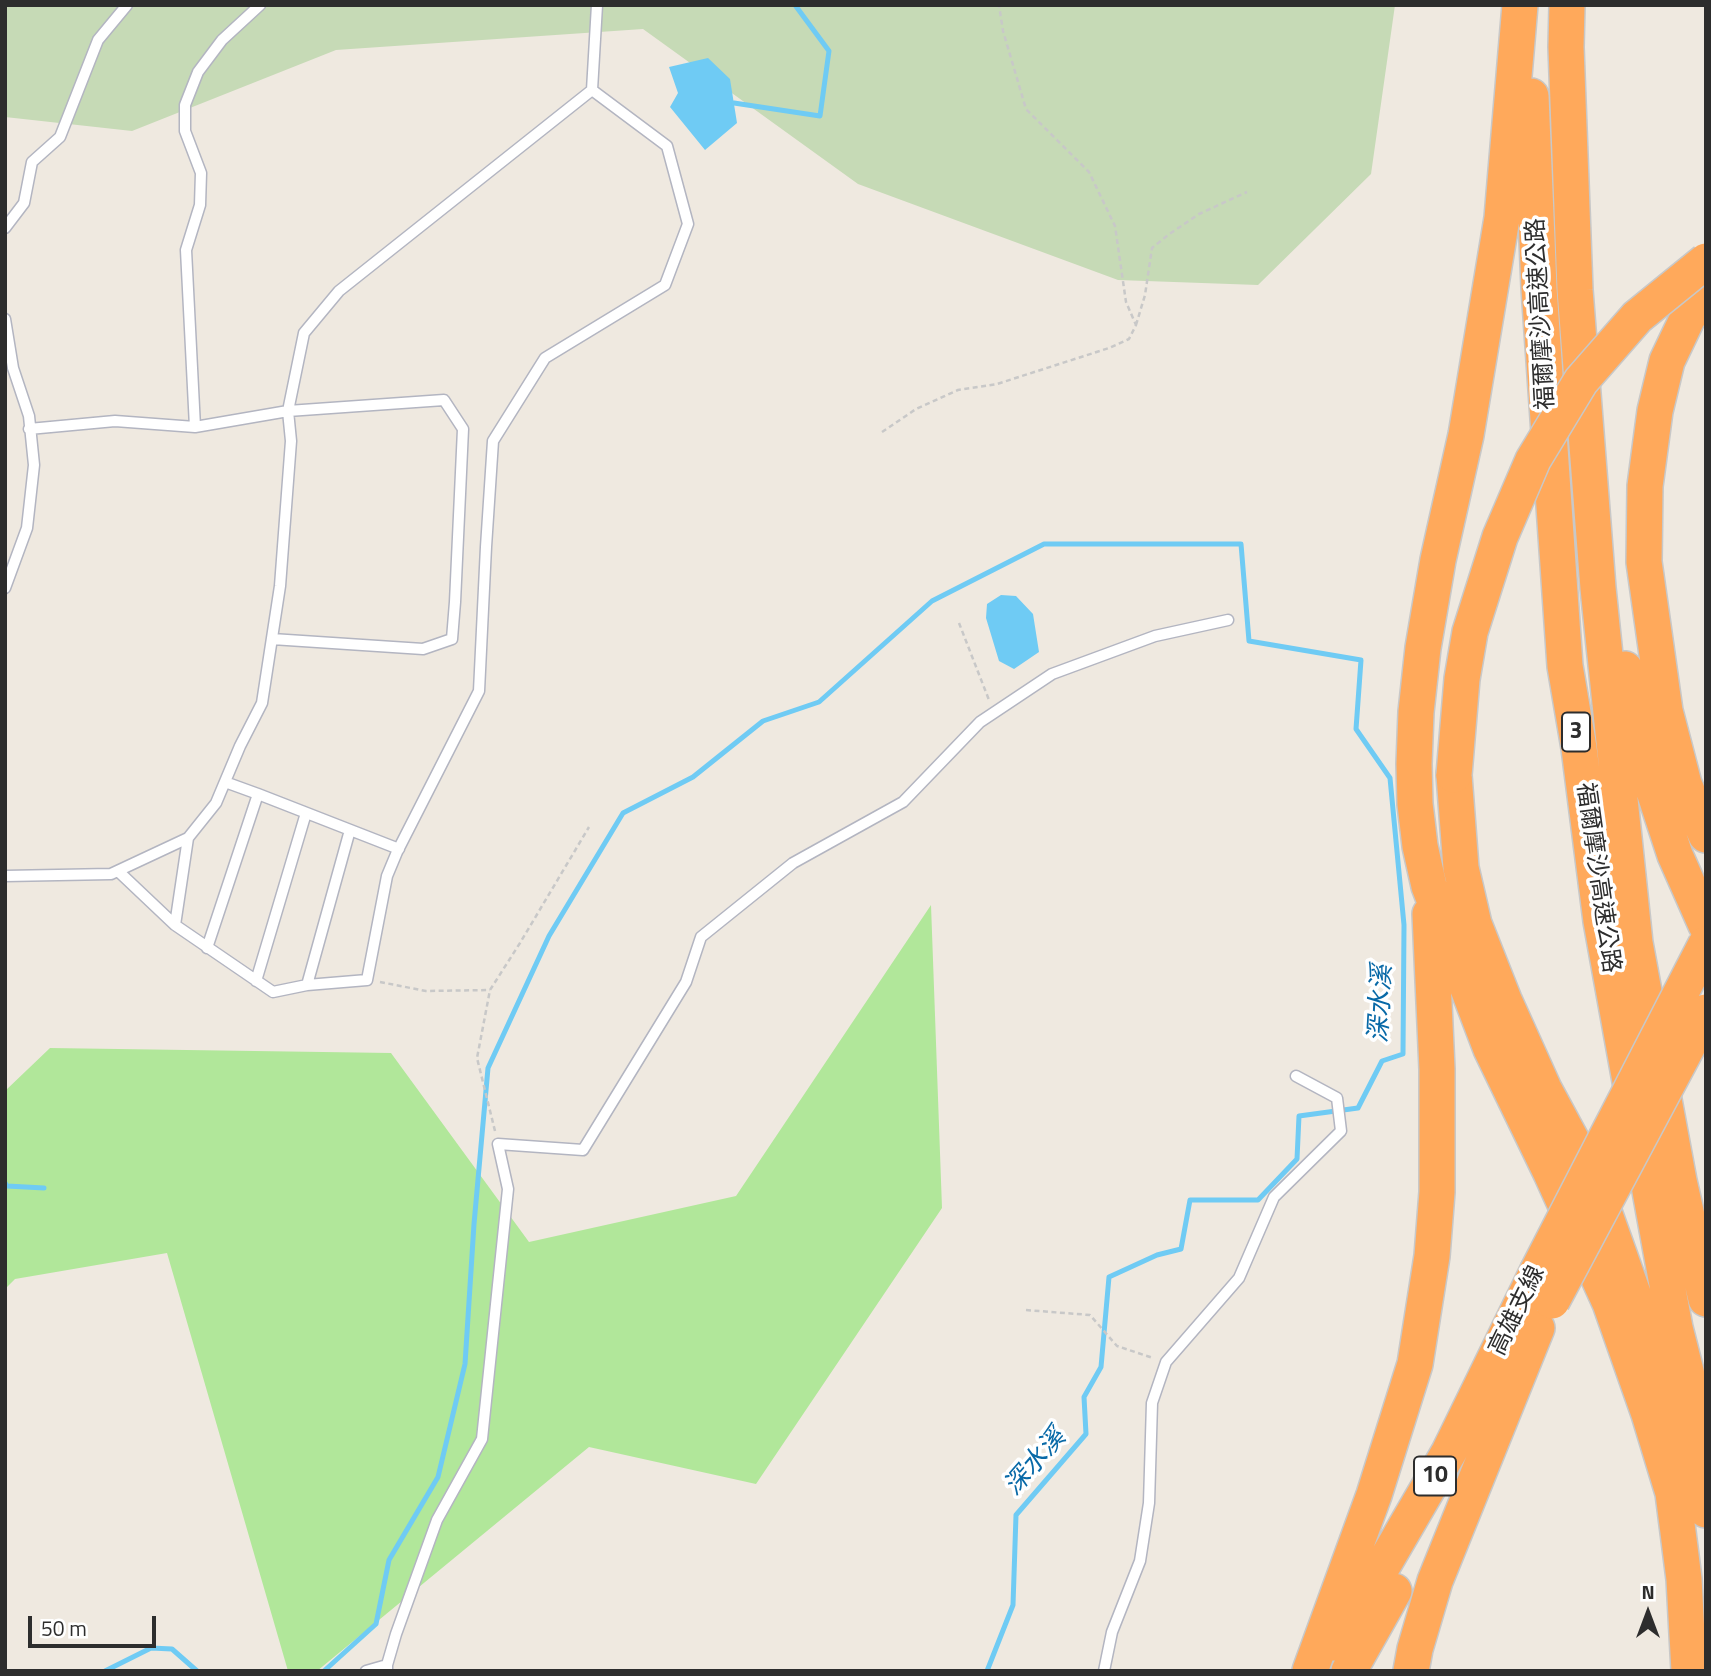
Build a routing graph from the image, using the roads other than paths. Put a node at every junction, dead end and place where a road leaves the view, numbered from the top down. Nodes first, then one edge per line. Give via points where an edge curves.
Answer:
1 (127, 5) edge
2 (260, 5) edge
3 (597, 5) edge
4 (1520, 5) edge
5 (1528, 5) edge
6 (1567, 5) edge
7 (592, 90) junction
8 (5, 228) edge
9 (1706, 261) edge
10 (1706, 294) edge
11 (5, 319) edge
12 (288, 411) junction
13 (195, 427) junction
14 (29, 429) junction
15 (5, 588) edge
16 (1598, 588) junction
17 (1228, 620) dead end
18 (272, 639) junction
19 (225, 782) junction
20 (258, 794) junction
21 (306, 813) junction
22 (350, 830) junction
23 (1706, 835) edge
24 (188, 838) junction
25 (399, 849) junction
26 (118, 871) junction
27 (5, 876) edge
28 (1429, 887) junction
29 (1706, 925) edge
30 (175, 926) junction
31 (1706, 944) edge
32 (207, 947) junction
33 (256, 981) junction
34 (307, 985) junction
35 (1706, 1012) edge
36 (1296, 1076) dead end
37 (1706, 1299) edge
38 (1542, 1300) junction
39 (1706, 1450) edge
40 (1706, 1510) edge
41 (387, 1668) edge
42 (366, 1671) edge
43 (1104, 1671) edge
44 (1310, 1671) edge
45 (1317, 1671) edge
46 (1349, 1671) edge
47 (1411, 1671) edge
48 (1689, 1671) edge

1 - 8 lane via 98,40 60,137 32,162 24,203
2 - 13 lane via 222,40 198,72 185,105 185,131 201,173 200,205 186,250
3 - 7 lane
4 - 28 highway via 1502,218 1466,435 1438,560 1416,712 1415,791
5 - 39 highway, 福爾摩沙高速公路 / 3 via 1539,288 1565,666 1601,921 1675,1328
6 - 16 highway, 福爾摩沙高速公路 / 3 via 1575,290
7 - 12 lane via 339,291 304,333
7 - 25 lane via 667,146 688,224 665,285 545,358 493,441 479,691
9 - 40 highway, bridge via 1637,317 1613,344 1581,381 1533,460 1500,537 1470,632 1454,775 1461,867 1474,923 1544,1088 1592,1178
10 - 23 highway via 1688,317 1667,361 1654,411 1645,486 1644,562 1665,711 1684,784
11 - 14 lane
12 - 13 lane
12 - 18 lane via 291,441
12 - 18 lane via 444,400 463,429 456,602 452,639 423,649
13 - 14 lane via 115,421
14 - 15 lane via 34,465 27,528
16 - 29 highway via 1629,682 1646,767 1675,855
16 - 37 highway, 福爾摩沙高速公路 / 3 via 1635,943
17 - 41 lane via 1155,636 1052,674 980,722 903,802 793,863 701,937 686,982 583,1150 498,1144 508,1189 482,1439 437,1520
18 - 19 lane via 262,703
19 - 20 lane
19 - 24 lane via 216,803
20 - 21 lane
20 - 32 lane
21 - 22 lane
21 - 33 lane
22 - 25 lane
22 - 34 lane
24 - 26 lane
24 - 30 lane
25 - 34 lane via 387,876 367,980
26 - 27 lane
26 - 30 lane
28 - 44 highway via 1437,1069 1432,1256 1415,1364 1374,1496
28 - 48 highway via 1491,1049 1610,1303 1649,1413 1673,1493
30 - 32 lane
31 - 38 highway, 高雄支線 / 10, bridge
32 - 33 lane
33 - 34 lane via 273,992
35 - 38 highway, 高雄支線 / 10, bridge
36 - 43 lane via 1337,1098 1341,1131 1274,1197 1239,1278 1166,1362 1153,1402 1149,1503 1140,1561 1112,1632
38 - 45 highway, 高雄支線 / 10
38 - 46 highway, 高雄支線 / 10 via 1461,1470
38 - 47 highway via 1435,1581
41 - 42 lane

